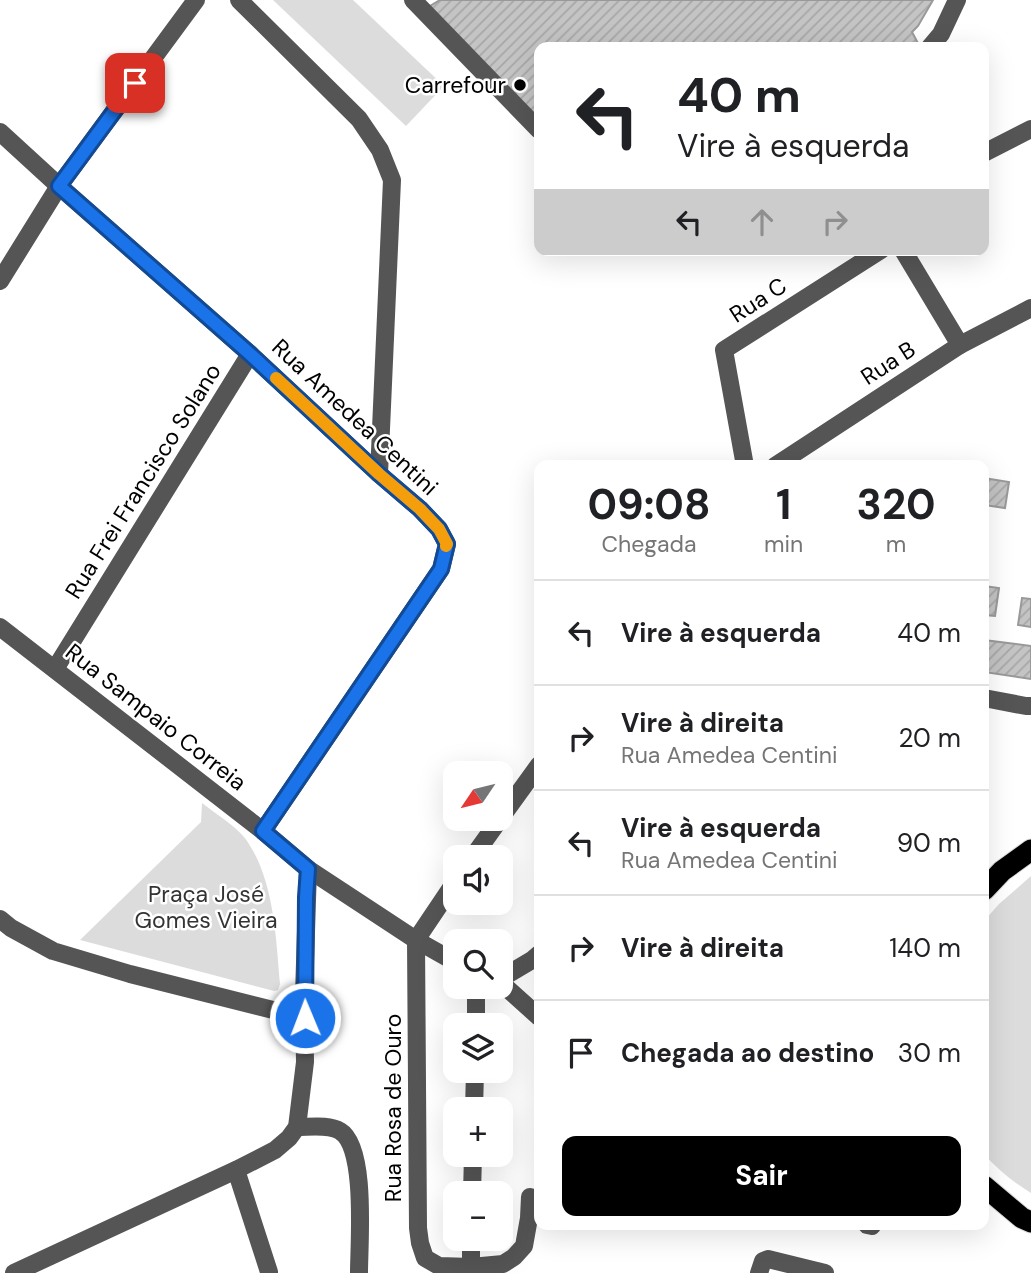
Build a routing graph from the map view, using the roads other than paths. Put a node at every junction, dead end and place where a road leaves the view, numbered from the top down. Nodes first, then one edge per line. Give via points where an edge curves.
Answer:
1 (196, 0) edge
2 (239, 0) edge
3 (413, 0) edge
4 (957, 0) edge
5 (934, 42) edge
6 (534, 125) edge
7 (1031, 129) edge
8 (0, 132) edge
9 (989, 150) edge
10 (59, 186) junction
11 (872, 256) edge
12 (908, 256) edge
13 (0, 281) edge
14 (1031, 309) edge
15 (960, 345) junction
16 (250, 354) junction
17 (744, 460) edge
18 (784, 460) edge
19 (379, 474) junction
20 (0, 626) edge
21 (55, 669) junction
22 (989, 699) edge
23 (1031, 706) edge
24 (534, 772) edge
25 (513, 801) edge
26 (263, 831) junction
27 (1031, 850) edge
28 (308, 869) junction
29 (989, 885) edge
30 (443, 900) edge
31 (0, 919) edge
32 (416, 940) junction
33 (443, 955) edge
34 (534, 958) edge
35 (513, 972) edge
36 (513, 993) edge
37 (534, 1012) edge
38 (305, 1018) junction
39 (297, 1127) junction
40 (236, 1170) junction
41 (989, 1190) edge
42 (530, 1197) dead end
43 (1031, 1223) edge
44 (471, 1251) edge
45 (471, 1267) junction
46 (269, 1272) edge
47 (14, 1273) edge
48 (359, 1273) edge
49 (759, 1273) edge
50 (825, 1273) edge

1 - 10 street
2 - 19 street via 359,119 380,150 391,180
3 - 6 street
4 - 5 street
7 - 9 street
8 - 10 street, Rua Amedea Centini
10 - 13 street
10 - 16 street, Rua Amedea Centini
11 - 17 street, Rua C via 724,350
12 - 15 street
14 - 15 street, Rua B
15 - 18 street, Rua B
16 - 19 street, Rua Amedea Centini
16 - 21 street, Rua Frei Francisco Solano
19 - 26 street, Rua Amedea Centini via 439,529 447,544 441,569
20 - 21 street, Rua Sampaio Correia
21 - 26 street, Rua Sampaio Correia
22 - 23 street
24 - 25 street
26 - 28 street, Rua Sampaio Correia
27 - 29 highway
28 - 32 street, Rua Sampaio Correia
28 - 38 street
30 - 32 street
31 - 38 street via 52,951
32 - 33 street, Rua Sampaio Correia
32 - 45 street, Rua Rosa de Ouro via 420,1244 425,1258 439,1266
34 - 35 street
36 - 37 street
38 - 39 street
39 - 40 street via 275,1150
39 - 48 street via 339,1130 349,1139 359,1187
40 - 46 street
40 - 47 street
41 - 43 highway
42 - 45 street via 524,1246 503,1264
44 - 45 street
49 - 50 street via 768,1259

